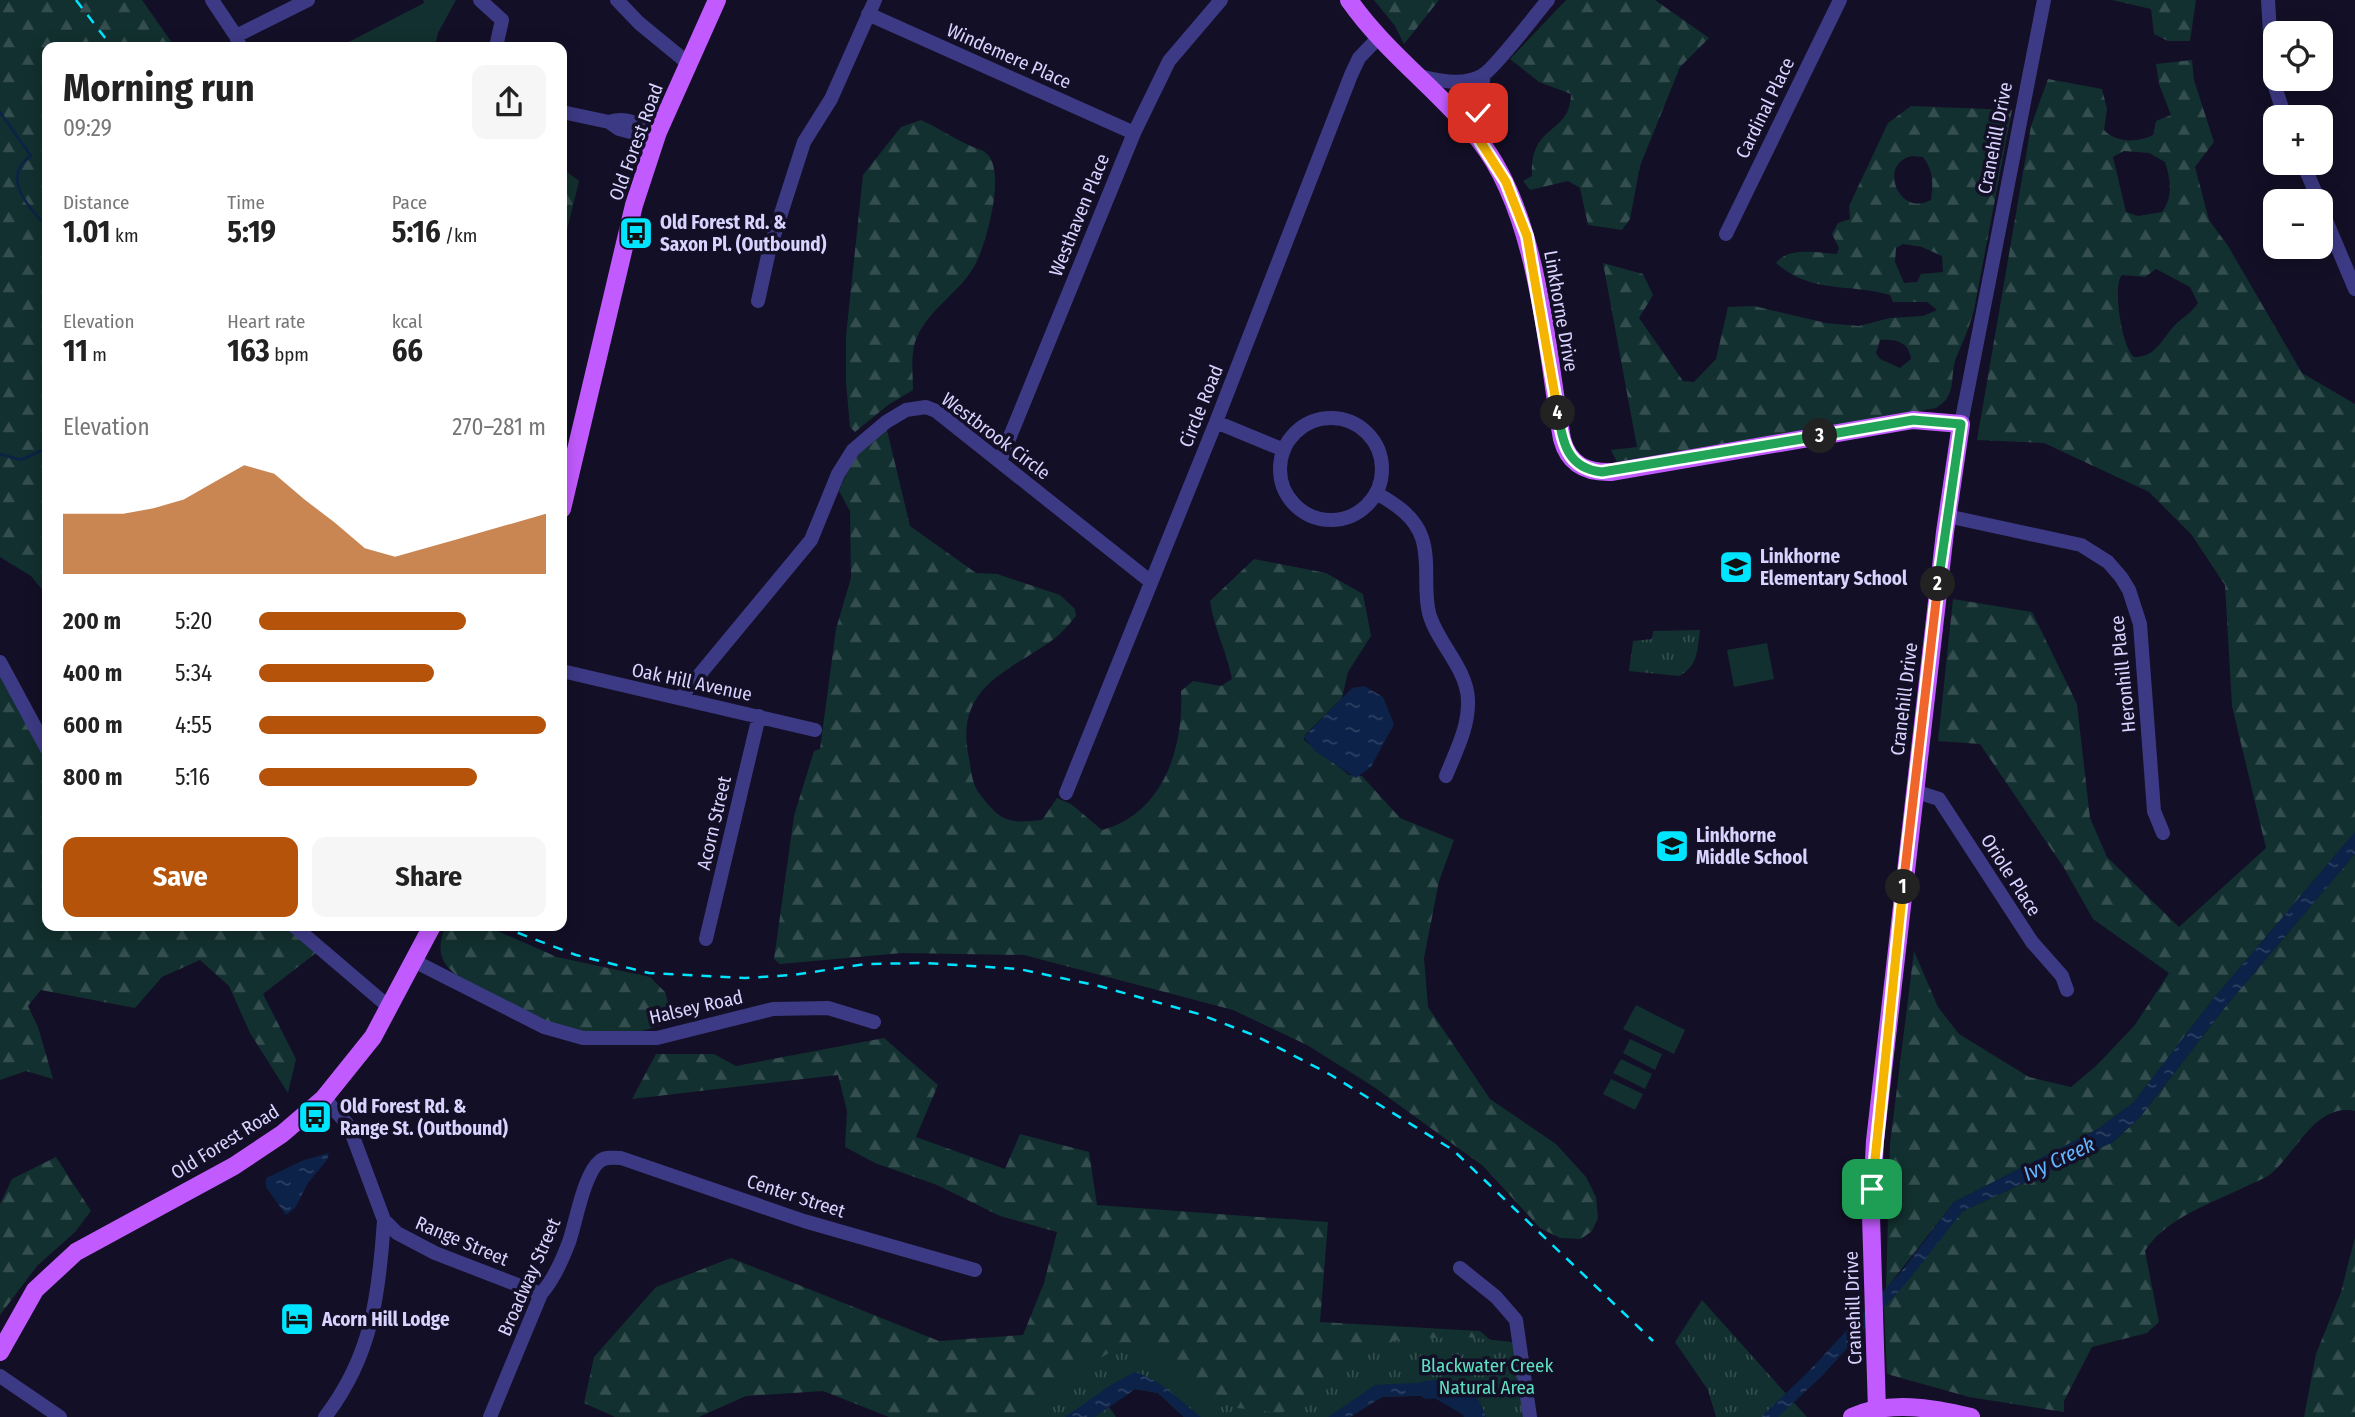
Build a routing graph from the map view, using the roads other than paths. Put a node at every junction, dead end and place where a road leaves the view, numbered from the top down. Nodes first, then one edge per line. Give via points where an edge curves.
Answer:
1 (212, 0) edge
2 (308, 0) edge
3 (480, 0) edge
4 (617, 0) edge
5 (717, 0) edge
6 (875, 0) edge
7 (1221, 0) edge
8 (1349, 0) edge
9 (1548, 0) edge
10 (1840, 0) edge
11 (2044, 0) edge
12 (2268, 0) edge
13 (869, 14) junction
14 (1378, 38) junction
15 (238, 42) edge
16 (497, 42) edge
17 (689, 64) junction
18 (1484, 74) junction
19 (1417, 75) junction
20 (2281, 105) edge
21 (567, 113) edge
22 (654, 131) junction
23 (1133, 133) junction
24 (1480, 141) junction
25 (1726, 234) dead end
26 (2333, 236) edge
27 (2355, 289) edge
28 (758, 301) dead end
29 (1216, 422) junction
30 (1961, 424) junction
31 (1283, 450) junction
32 (1000, 461) junction
33 (567, 488) edge
34 (1378, 494) junction
35 (1947, 516) junction
36 (1151, 582) junction
37 (0, 662) edge
38 (567, 672) edge
39 (681, 697) junction
40 (759, 716) junction
41 (815, 730) dead end
42 (42, 740) edge
43 (1446, 776) dead end
44 (1914, 791) junction
45 (1066, 793) dead end
46 (2163, 833) dead end
47 (300, 931) edge
48 (429, 931) edge
49 (706, 939) dead end
50 (414, 961) junction
51 (2067, 990) dead end
52 (390, 1008) junction
53 (874, 1022) dead end
54 (324, 1097) junction
55 (606, 1157) joint
56 (384, 1220) junction
57 (1460, 1268) dead end
58 (975, 1270) dead end
59 (541, 1294) junction
60 (0, 1352) edge
61 (0, 1376) edge
62 (1877, 1409) junction
63 (60, 1417) edge
64 (325, 1417) edge
65 (490, 1417) edge
66 (1530, 1417) edge
67 (1852, 1417) edge
68 (1971, 1417) edge

1 - 15 street
2 - 15 street
3 - 16 street via 502,20
4 - 17 street
5 - 17 main road, Old Forest Road
6 - 13 street
7 - 23 street, Westhaven Place via 1169,61
8 - 14 main road, Linkhorne Drive
9 - 18 street
10 - 25 street, Cardinal Place
11 - 30 street, Cranehill Drive
12 - 20 street via 2273,80
13 - 23 street, Windemere Place
13 - 28 street via 831,99 804,142
14 - 19 main road, Linkhorne Drive
14 - 29 street, Circle Road via 1359,58 1351,75
17 - 22 main road, Old Forest Road
18 - 19 street via 1447,82
18 - 24 street via 1478,110
19 - 24 main road, Linkhorne Drive
21 - 22 street via 642,135
22 - 33 main road, Old Forest Road
23 - 32 street, Westhaven Place
24 - 30 main road, Linkhorne Drive via 1506,182 1523,224 1562,439 1570,458 1584,469 1612,472 1913,420
26 - 27 street
29 - 31 street
29 - 36 street, Circle Road
30 - 35 main road, Cranehill Drive
31 - 34 street via 1281,482 1288,498 1313,518 1330,522 1346,517
31 - 34 street via 1296,432 1314,420 1343,419 1357,424 1377,445 1382,459
32 - 36 street, Westbrook Circle
32 - 39 street, Westbrook Circle via 926,407 906,410 886,422 853,450 811,540
34 - 43 street via 1411,517 1422,538 1429,613 1468,696 1464,730
35 - 44 main road, Cranehill Drive
35 - 46 street, Heronhill Place via 2081,545 2108,562 2121,577 2140,624 2154,811
36 - 45 street, Circle Road
37 - 42 street
38 - 39 street, Oak Hill Avenue
39 - 40 street, Oak Hill Avenue
40 - 41 street, Oak Hill Avenue
40 - 49 street, Acorn Street
44 - 51 street, Oriole Place via 1939,799 2032,942 2062,976
44 - 62 main road, Cranehill Drive via 1872,1189
47 - 52 street
48 - 50 main road, Old Forest Road
50 - 52 main road, Old Forest Road
50 - 53 street, Halsey Road via 544,1027 583,1038 657,1038 773,1009 828,1008
52 - 54 main road, Old Forest Road via 358,1058
54 - 56 street via 349,1126
54 - 60 main road, Old Forest Road via 282,1134 234,1166 76,1252 35,1290
55 - 58 street, Center Street
55 - 59 street, Broadway Street via 591,1173 569,1243 552,1282
56 - 59 street, Range Street via 397,1233 435,1253
56 - 64 street via 379,1291 363,1350 343,1393
57 - 66 street via 1516,1320
59 - 65 street, Broadway Street
61 - 63 street
62 - 67 main road
62 - 68 main road via 1933,1409

